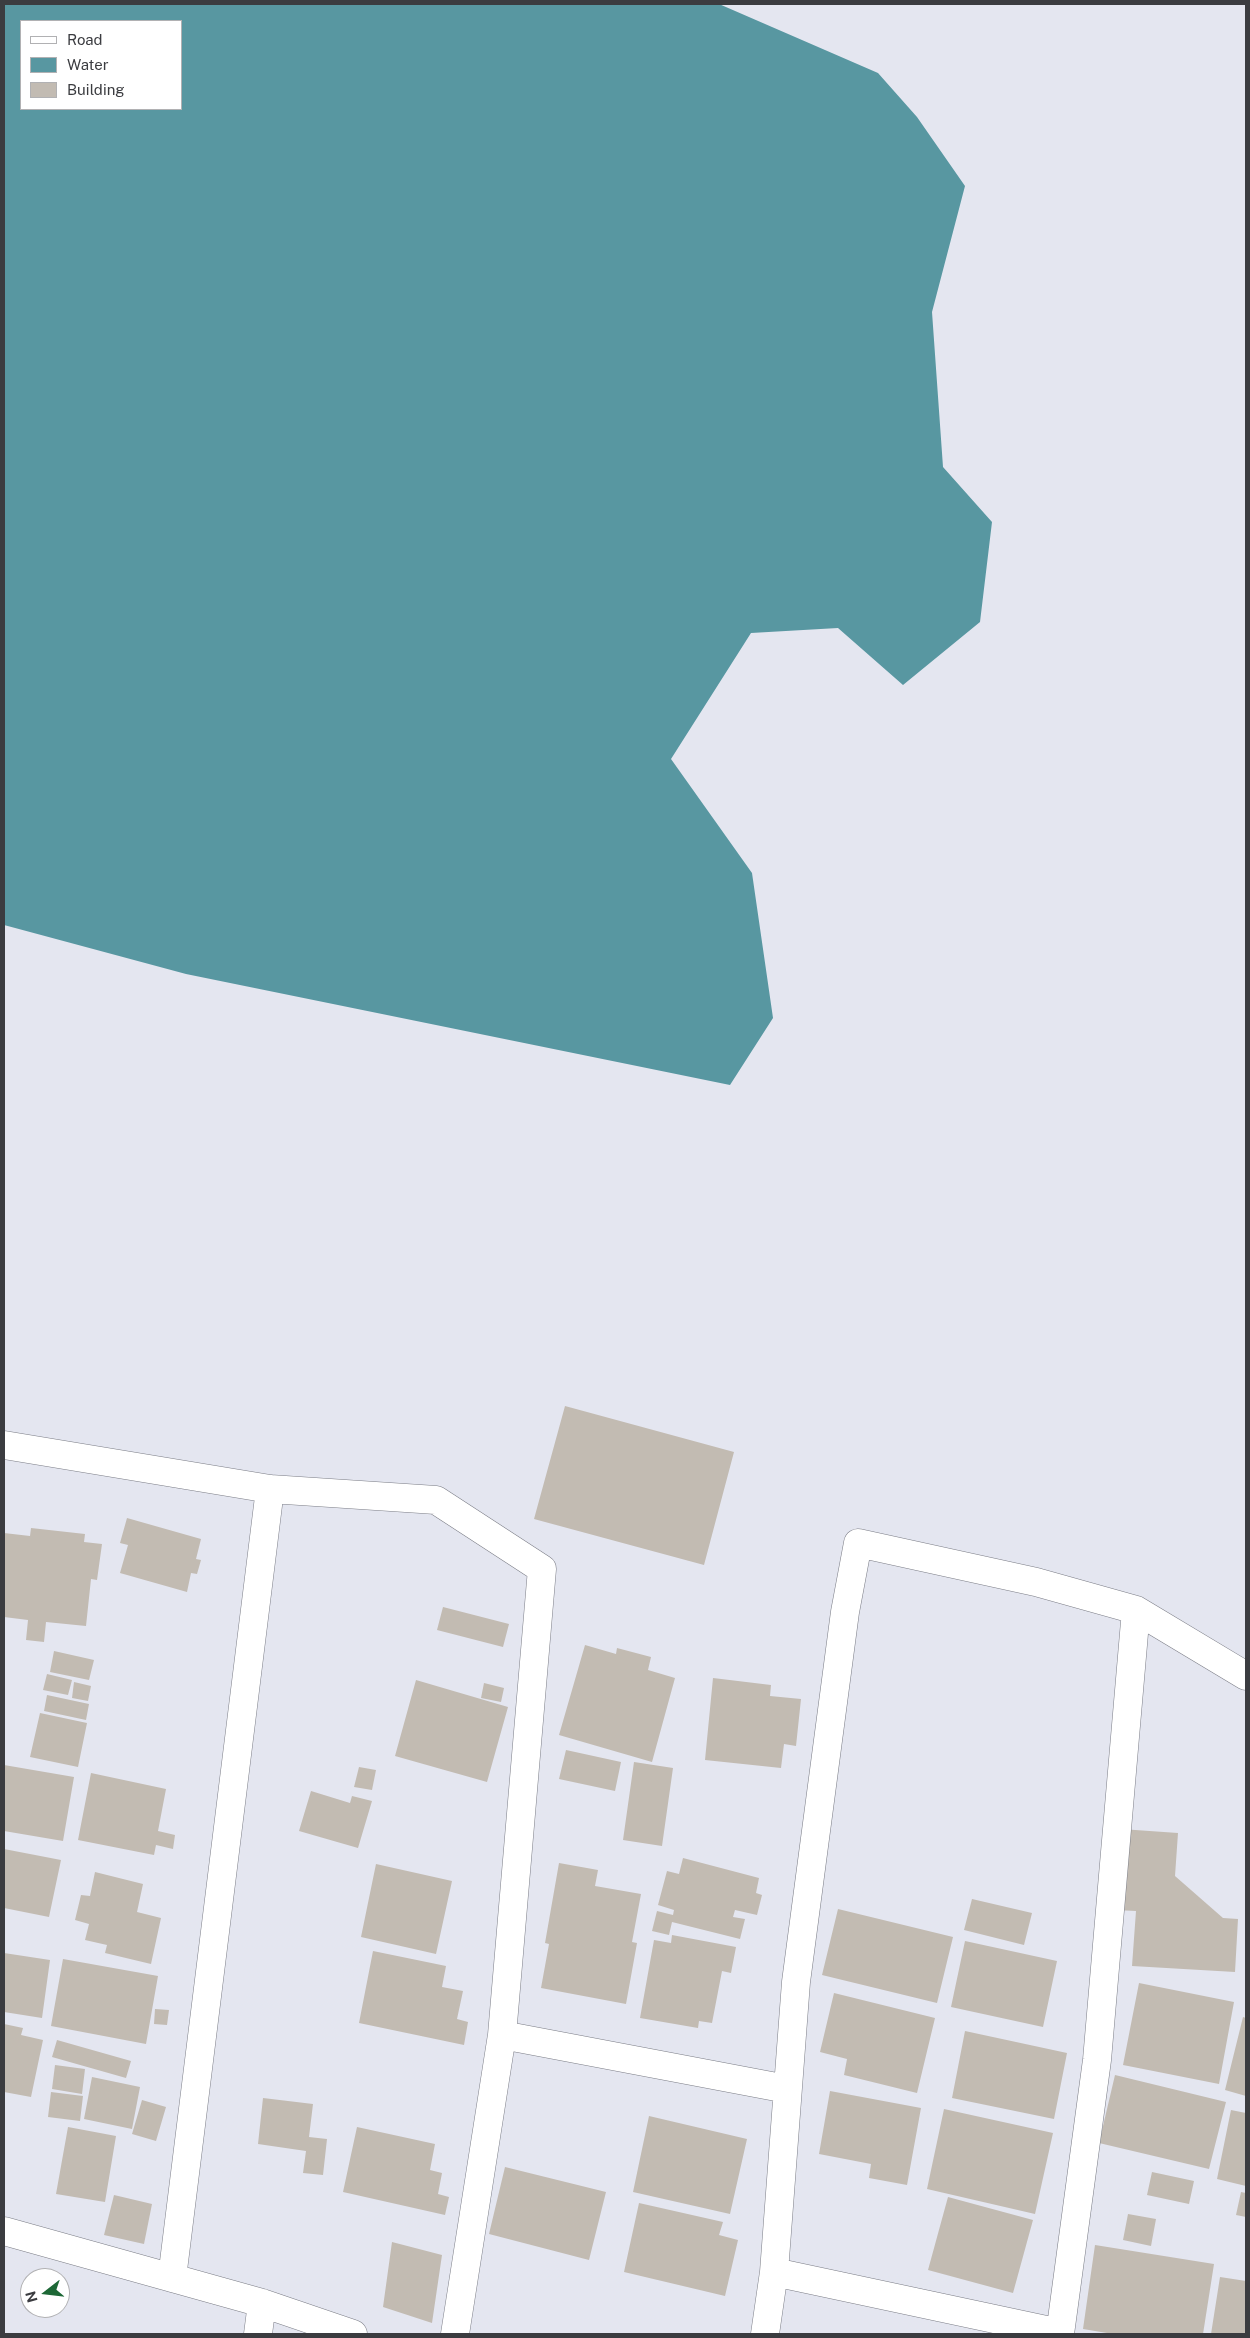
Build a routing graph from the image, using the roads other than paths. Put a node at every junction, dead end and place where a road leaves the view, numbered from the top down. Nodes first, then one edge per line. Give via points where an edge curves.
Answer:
1 (4, 1445) edge
2 (270, 1489) junction
3 (1136, 1610) junction
4 (1246, 1676) edge
5 (502, 2035) junction
6 (787, 2089) junction
7 (4, 2238) edge
8 (774, 2272) junction
9 (172, 2278) junction
10 (262, 2303) junction
11 (1060, 2333) edge
12 (258, 2334) edge
13 (353, 2334) edge
14 (455, 2334) edge
15 (765, 2334) edge

1 - 2 street
2 - 5 street via 436,1500 542,1568
2 - 9 street
3 - 4 street
3 - 6 street via 1036,1582 858,1543 845,1612 798,1972
3 - 11 street via 1097,2060
5 - 6 street
5 - 14 street
6 - 8 street
7 - 9 street
8 - 11 street
8 - 15 street
9 - 10 street
10 - 12 street
10 - 13 street

